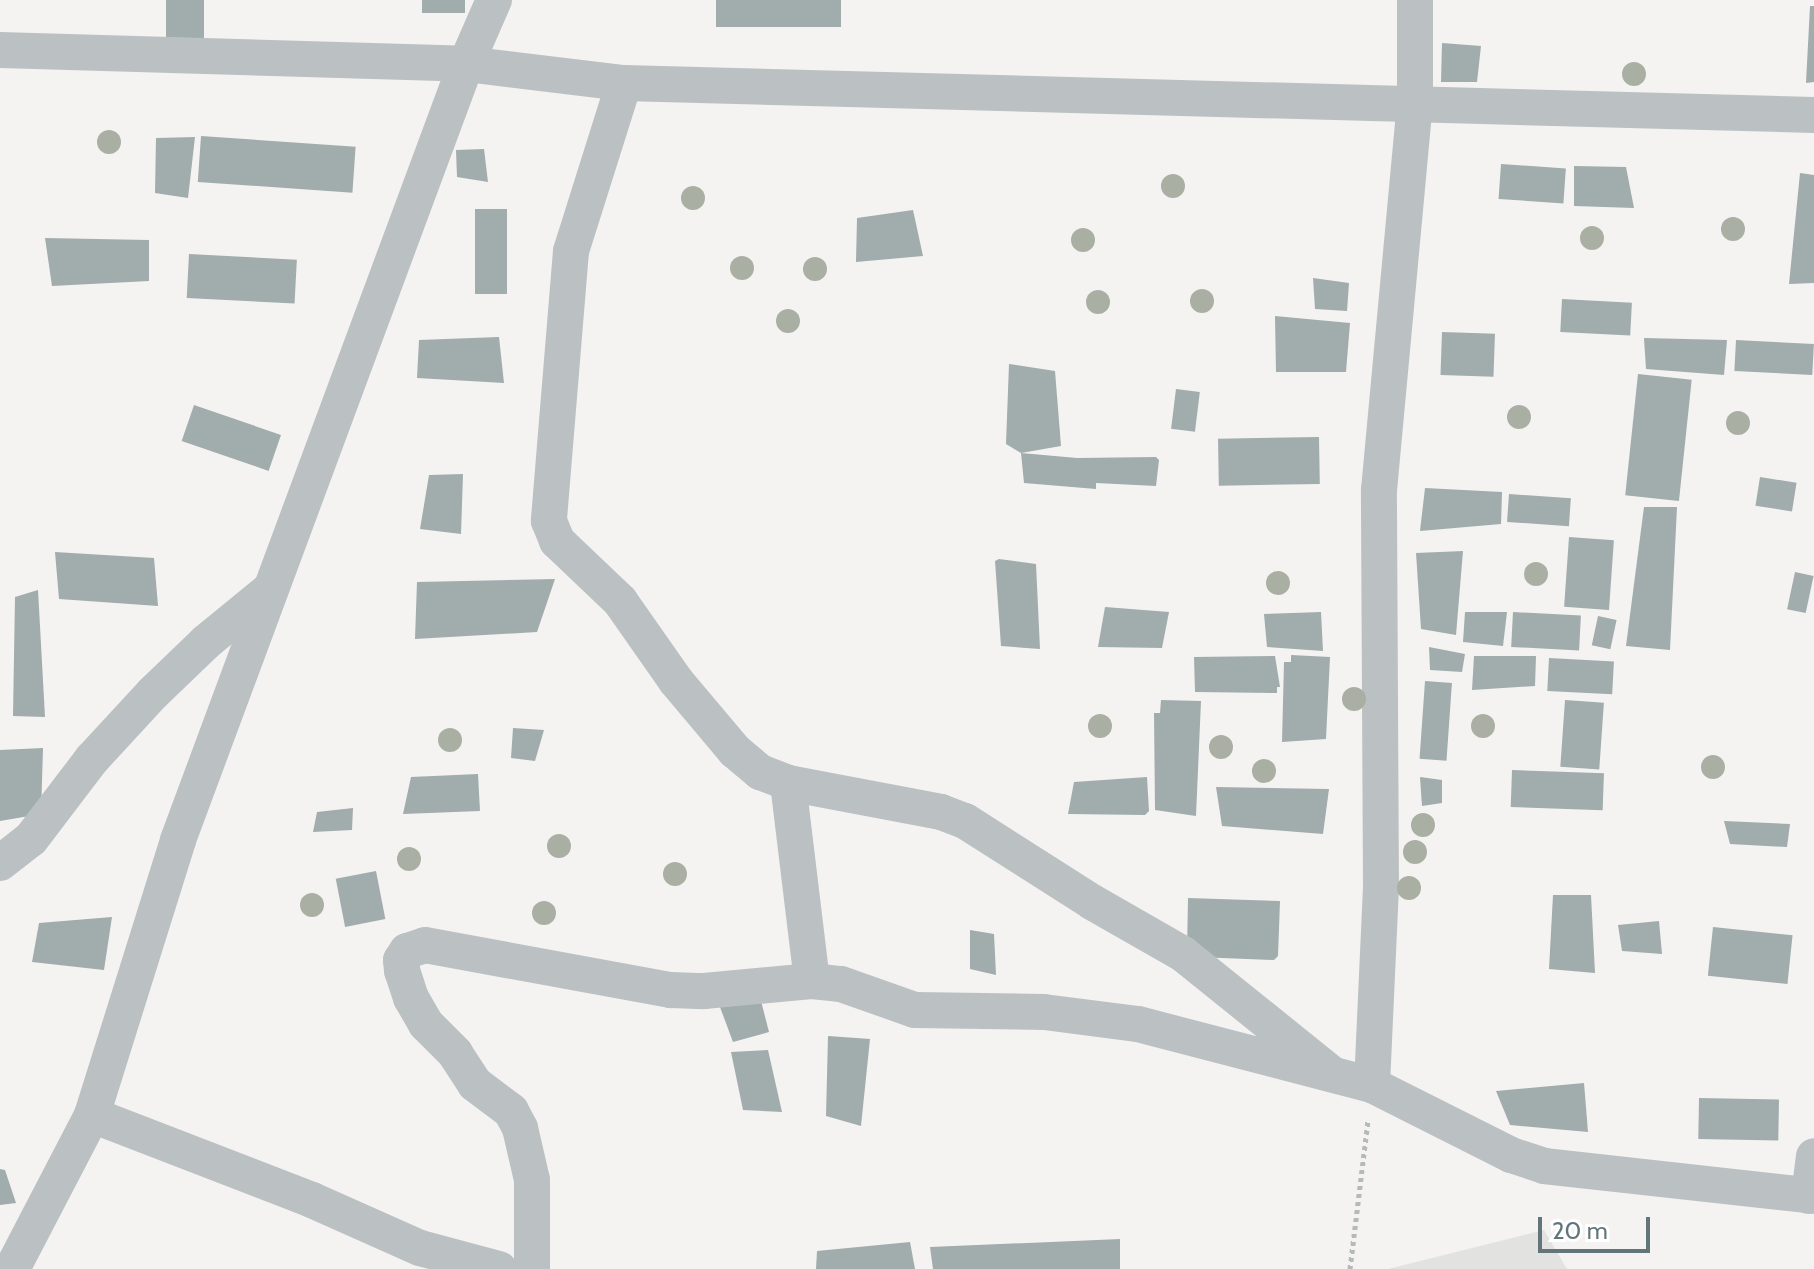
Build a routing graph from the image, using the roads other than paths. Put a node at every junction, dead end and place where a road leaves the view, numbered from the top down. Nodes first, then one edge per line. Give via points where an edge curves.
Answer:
1 (494, 0) edge
2 (1415, 0) edge
3 (0, 50) edge
4 (466, 64) junction
5 (624, 83) junction
6 (1415, 105) junction
7 (1814, 115) edge
8 (268, 592) junction
9 (788, 783) junction
10 (0, 863) edge
11 (812, 981) junction
12 (1332, 1074) junction
13 (1372, 1085) junction
14 (92, 1115) junction
15 (1814, 1156) edge
16 (1811, 1196) edge
17 (12, 1269) edge
18 (499, 1269) edge
19 (532, 1269) edge

1 - 4 street
2 - 6 street
3 - 4 street
4 - 5 street
4 - 8 street
5 - 6 street
5 - 9 street via 571,251 549,521 557,541 620,601 676,681 735,751 760,772
6 - 7 street
6 - 13 street via 1379,490 1381,890
8 - 10 street via 153,693 92,759 31,839
8 - 14 street via 178,840
9 - 11 street
9 - 12 street via 965,821 1183,954
11 - 12 street via 841,984 915,1010 1044,1012 1138,1024
11 - 19 street via 671,990 425,945 407,951 402,971 426,1024 455,1053 475,1084 511,1111 520,1128 532,1180
12 - 13 street
13 - 16 street via 1511,1155 1544,1166
14 - 17 street
14 - 18 street via 420,1248
15 - 16 street

